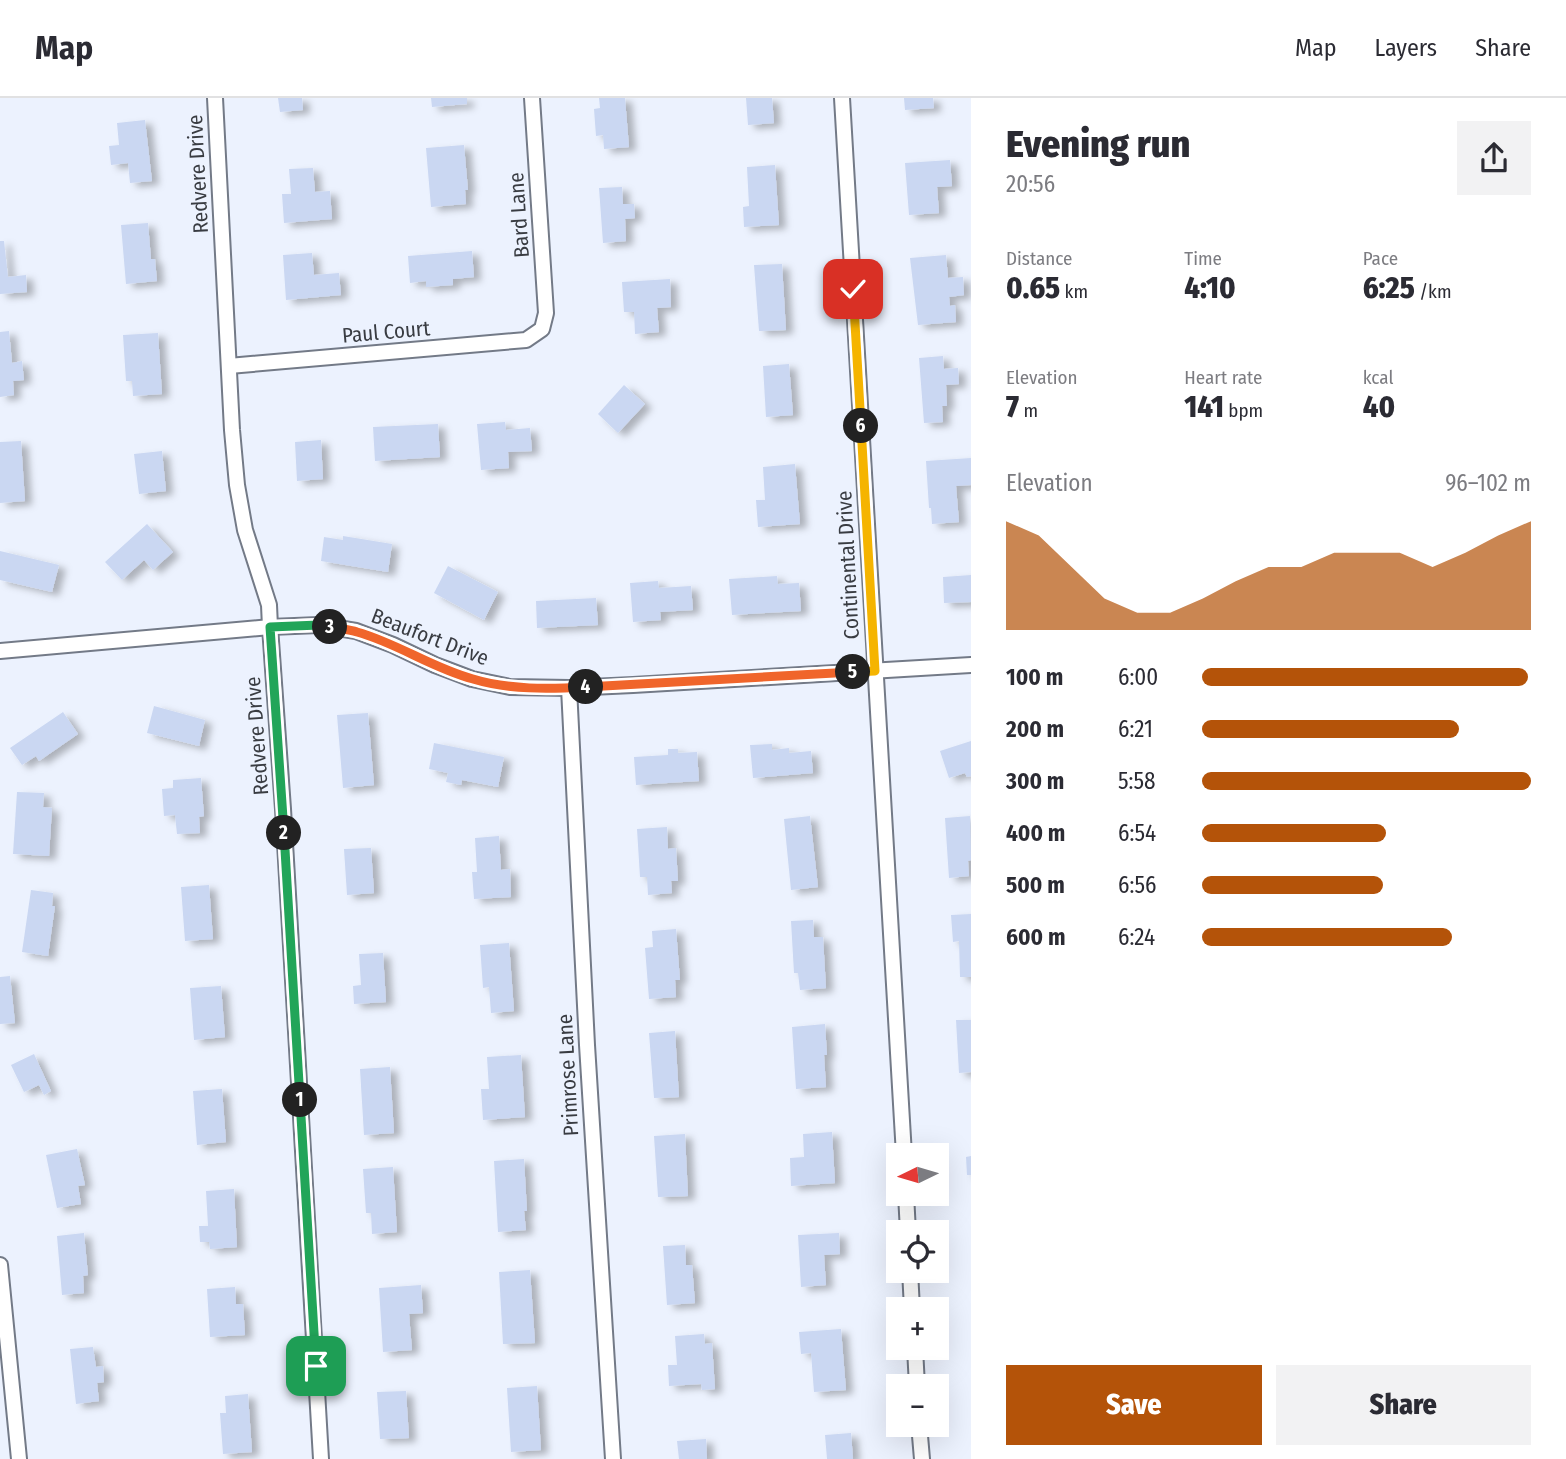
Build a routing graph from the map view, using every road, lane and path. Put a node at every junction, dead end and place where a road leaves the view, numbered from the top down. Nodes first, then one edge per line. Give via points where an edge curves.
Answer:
1 (215, 98) edge
2 (532, 98) edge
3 (842, 98) edge
4 (542, 330) joint
5 (229, 366) junction
6 (270, 627) junction
7 (0, 651) edge
8 (971, 665) edge
9 (875, 671) junction
10 (569, 688) junction
11 (903, 1143) edge
12 (0, 1265) edge
13 (920, 1437) edge
14 (19, 1459) edge
15 (321, 1459) edge
16 (613, 1459) edge
17 (922, 1459) edge

1 - 5 street, Redvere Drive
2 - 4 street, Bard Lane via 546,313
3 - 9 street, Continental Drive
4 - 5 street, Paul Court via 526,340
5 - 6 street, Redvere Drive via 237,485
6 - 7 street, Beaufort Drive
6 - 10 street, Beaufort Drive via 319,625 356,631 472,679 510,687
6 - 15 street, Redvere Drive
8 - 9 street, Beaufort Drive
9 - 10 street, Beaufort Drive
9 - 11 street, Continental Drive
10 - 16 street, Primrose Lane
12 - 14 street
13 - 17 street

